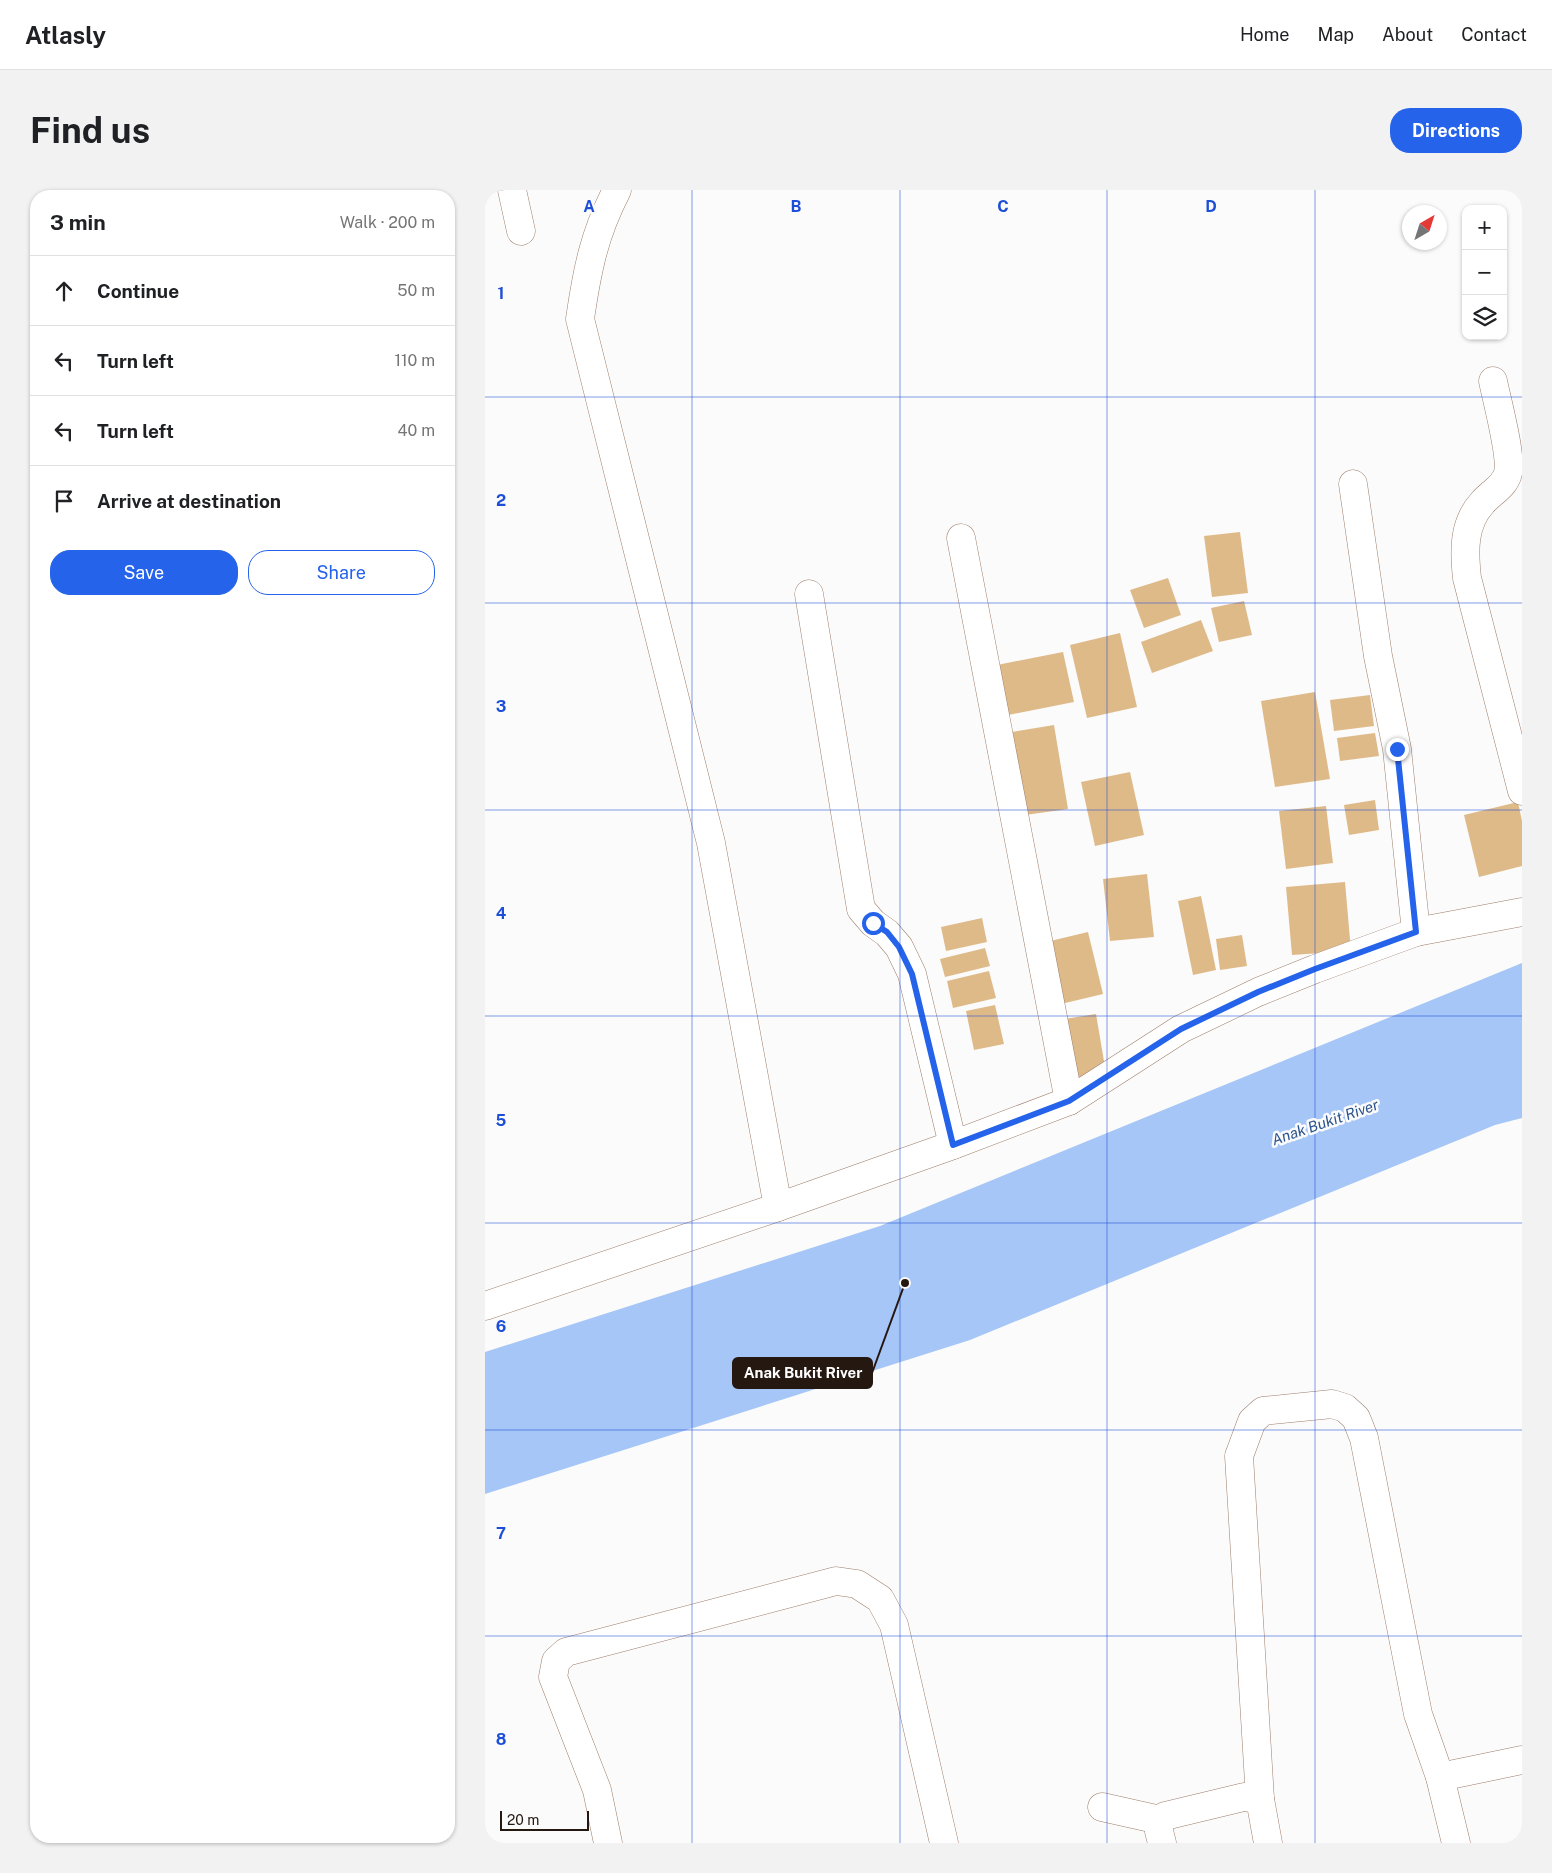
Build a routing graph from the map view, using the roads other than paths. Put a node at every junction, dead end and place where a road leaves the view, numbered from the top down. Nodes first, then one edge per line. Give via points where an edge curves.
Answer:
1 (512, 190) edge
2 (617, 190) edge
3 (521, 231) dead end
4 (1493, 381) dead end
5 (1353, 484) dead end
6 (961, 538) dead end
7 (809, 594) dead end
8 (1522, 791) edge
9 (1522, 912) edge
10 (1416, 932) junction
11 (1069, 1101) junction
12 (953, 1145) junction
13 (778, 1207) junction
14 (485, 1306) edge
15 (1522, 1760) edge
16 (1440, 1777) junction
17 (1259, 1799) junction
18 (1102, 1807) dead end
19 (1161, 1831) edge
20 (608, 1843) edge
21 (944, 1843) edge
22 (1267, 1843) edge
23 (1456, 1843) edge

1 - 3 street
2 - 13 street via 604,216 587,268 580,319 711,843
4 - 8 street via 1508,472 1502,485 1482,502 1469,524 1464,551 1467,578
5 - 10 street via 1378,656 1397,749
6 - 11 street
7 - 12 street via 861,909 899,947 912,974
9 - 10 street
10 - 11 street via 1258,992 1181,1029
11 - 12 street
12 - 13 street
13 - 14 street
15 - 16 street
16 - 17 street via 1418,1714 1366,1448 1356,1418 1345,1408 1332,1404 1263,1411 1252,1421 1239,1456
16 - 23 street
17 - 19 street via 1230,1799 1165,1816
17 - 22 street
18 - 19 street
20 - 21 street via 597,1790 553,1677 556,1661 566,1652 836,1581 857,1584 880,1598 894,1626

